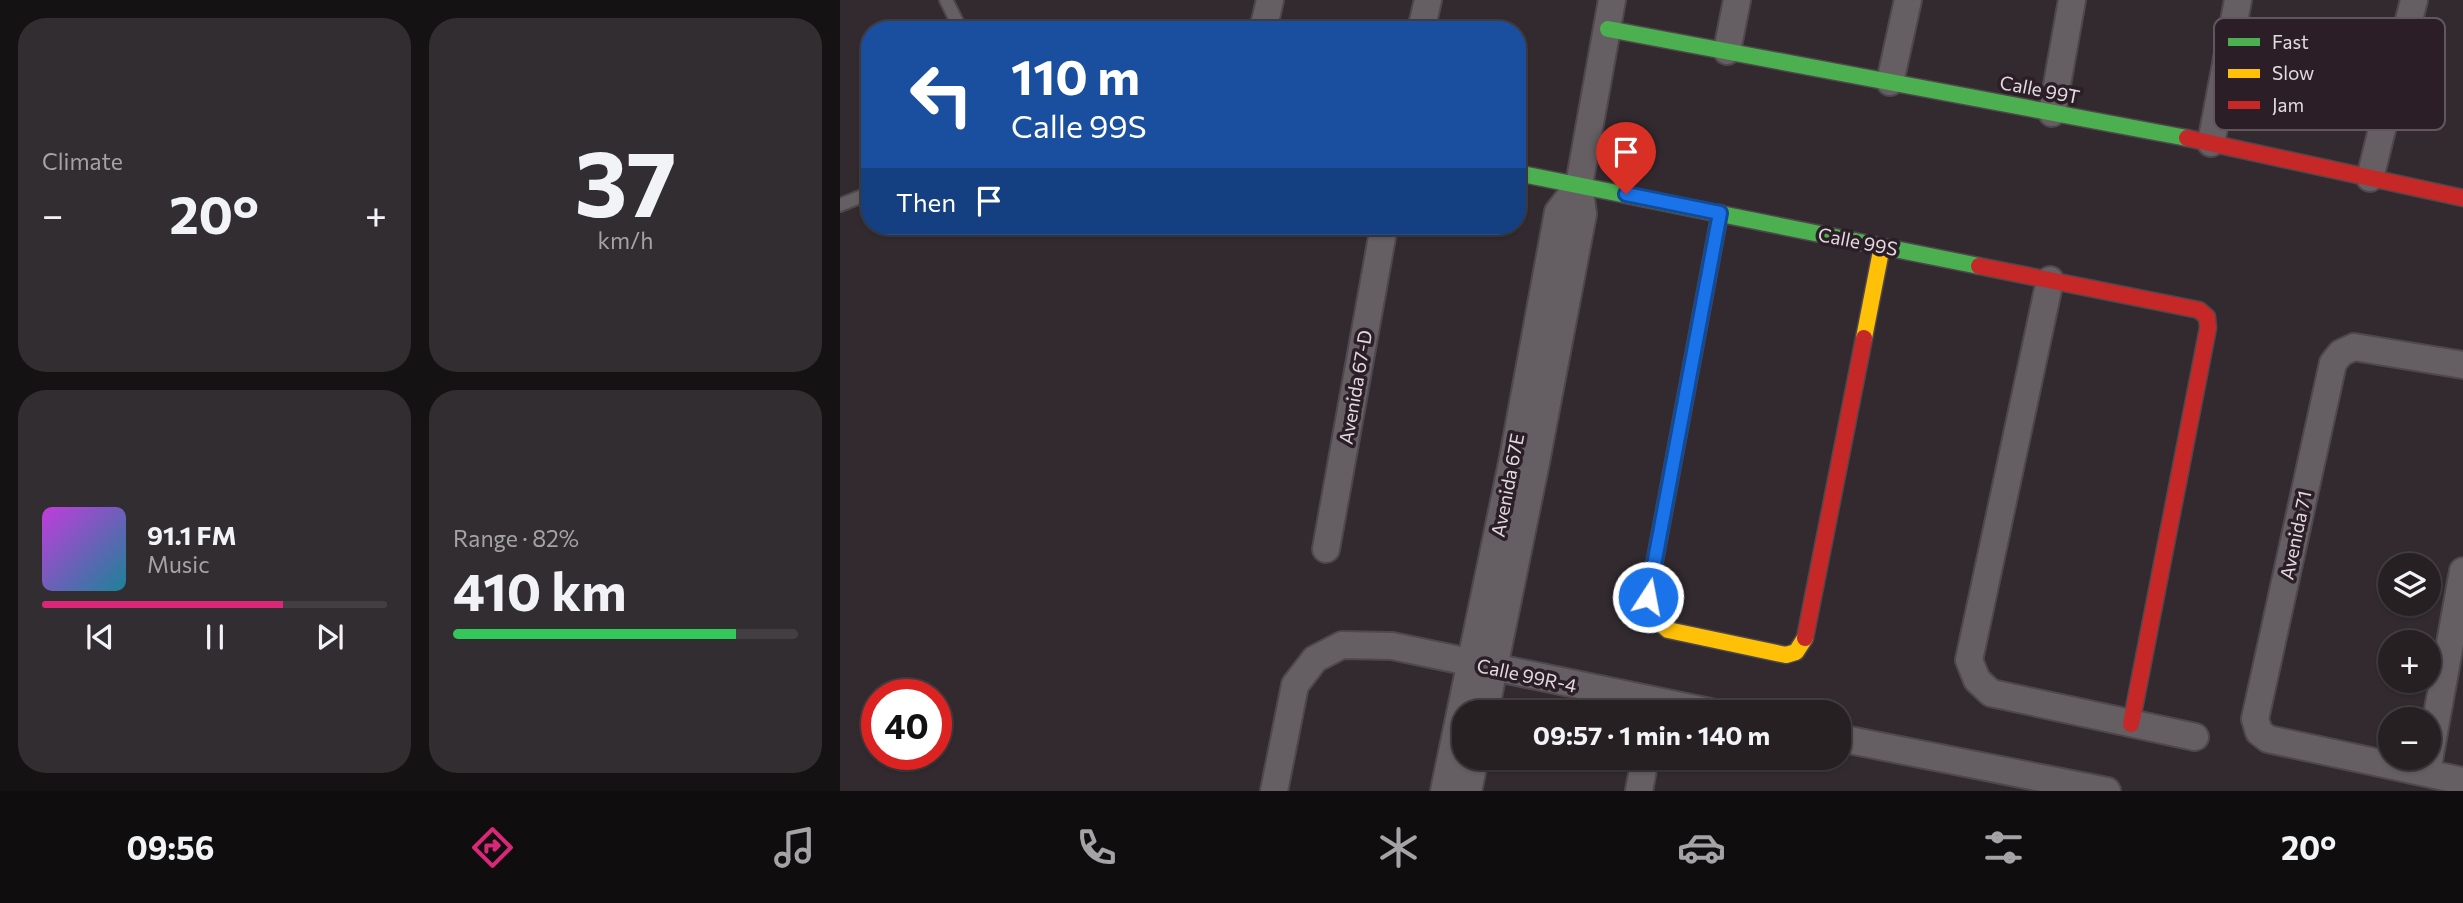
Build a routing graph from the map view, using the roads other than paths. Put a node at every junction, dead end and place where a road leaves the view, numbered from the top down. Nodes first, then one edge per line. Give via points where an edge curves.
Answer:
1 (946, 0) edge
2 (1270, 0) edge
3 (1428, 0) edge
4 (1612, 0) edge
5 (1737, 0) edge
6 (1908, 0) edge
7 (2072, 0) edge
8 (2238, 0) edge
9 (2414, 0) edge
10 (2235, 18) edge
11 (2410, 18) edge
12 (956, 21) edge
13 (1265, 21) edge
14 (1424, 21) edge
15 (1608, 29) junction
16 (1727, 51) junction
17 (1890, 82) junction
18 (2052, 113) junction
19 (2214, 128) edge
20 (2382, 130) edge
21 (2211, 144) junction
22 (1526, 175) edge
23 (2370, 178) junction
24 (1578, 185) junction
25 (861, 197) edge
26 (2463, 198) edge
27 (840, 205) edge
28 (1720, 213) junction
29 (1382, 235) edge
30 (1882, 246) junction
31 (2050, 280) junction
32 (2463, 365) edge
33 (1326, 549) dead end
34 (2463, 571) edge
35 (1482, 667) junction
36 (1484, 700) edge
37 (1625, 700) edge
38 (2131, 723) junction
39 (2195, 737) dead end
40 (1851, 740) edge
41 (1472, 770) edge
42 (1643, 770) edge
43 (2427, 771) junction
44 (2463, 781) edge
45 (1274, 791) edge
46 (1444, 791) edge
47 (1468, 791) edge
48 (1639, 791) edge
49 (2107, 791) edge

1 - 12 lane
2 - 13 street
3 - 14 street
4 - 15 street, Avenida 67E
5 - 16 street
6 - 17 street
7 - 18 street
8 - 10 street
9 - 11 street
15 - 16 street, Calle 99T
15 - 24 street, Avenida 67E
16 - 17 street, Calle 99T
17 - 18 street, Calle 99T
18 - 21 street, Calle 99T
19 - 21 street
20 - 23 street
21 - 23 street, Calle 99T
22 - 24 street, Calle 99S
23 - 26 street, Calle 99T
24 - 28 street, Calle 99S
24 - 35 street, Avenida 67E via 1583,214 1536,462
25 - 27 lane
28 - 30 street, Calle 99S
28 - 30 street via 1648,597 1652,616 1668,630 1786,655 1796,652 1804,641
29 - 33 street, Avenida 67-D
30 - 31 street, Calle 99S
31 - 38 street via 1969,660 1977,680 1991,693
31 - 38 street, Calle 99S via 2199,310 2207,317
32 - 43 street, Avenida 71 via 2354,347 2333,363 2255,719 2259,732 2269,739
34 - 43 street
35 - 36 street, Avenida 67E
35 - 37 street, Calle 99R-4
35 - 45 street, Calle 99R-4 via 1392,646 1342,645 1315,659 1295,685
35 - 46 street, Avenida 67E
38 - 39 street
40 - 49 street
41 - 47 street
42 - 48 street
43 - 44 street

